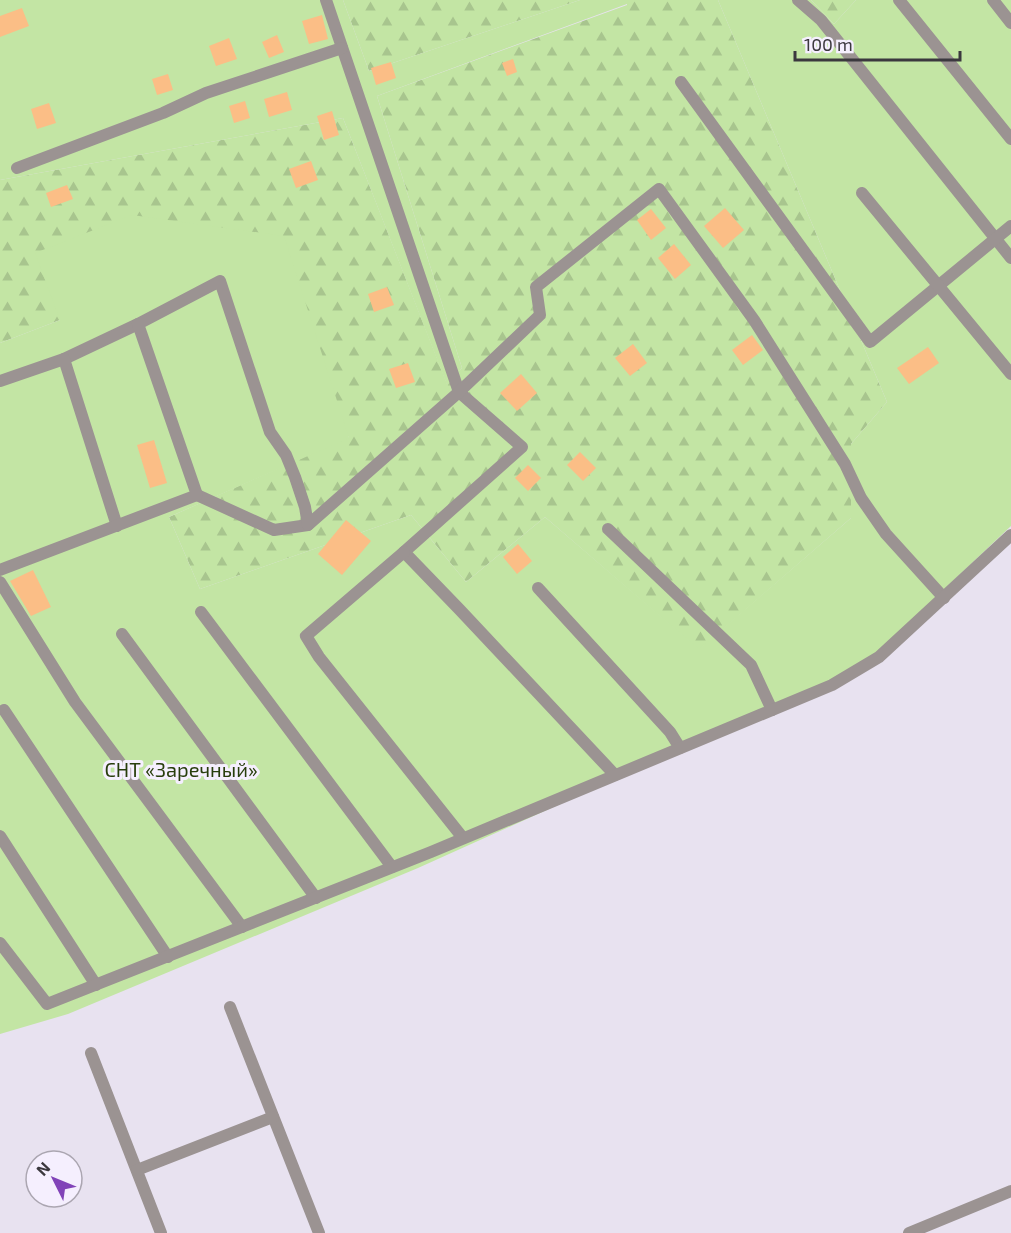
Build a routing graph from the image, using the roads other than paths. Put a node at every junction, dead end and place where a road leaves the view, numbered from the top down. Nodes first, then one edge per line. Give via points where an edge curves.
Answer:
1 (326, 0) edge
2 (798, 0) edge
3 (899, 0) edge
4 (993, 0) edge
5 (1011, 23) edge
6 (342, 48) junction
7 (681, 82) dead end
8 (1011, 139) edge
9 (17, 168) dead end
10 (862, 193) dead end
11 (1011, 226) edge
12 (995, 239) junction
13 (1011, 258) edge
14 (939, 286) junction
15 (138, 324) junction
16 (64, 359) junction
17 (1011, 374) edge
18 (0, 381) edge
19 (459, 392) junction
20 (197, 495) junction
21 (308, 525) junction
22 (117, 526) junction
23 (608, 529) dead end
24 (1011, 536) edge
25 (404, 552) junction
26 (0, 570) edge
27 (0, 582) edge
28 (538, 588) dead end
29 (944, 598) junction
30 (201, 612) dead end
31 (122, 634) dead end
32 (3, 710) dead end
33 (772, 710) junction
34 (680, 748) junction
35 (615, 775) junction
36 (0, 836) edge
37 (463, 838) junction
38 (392, 867) junction
39 (316, 898) junction
40 (242, 927) junction
41 (2, 949) edge
42 (168, 957) junction
43 (96, 985) junction
44 (230, 1007) dead end
45 (91, 1053) dead end
46 (273, 1117) junction
47 (137, 1170) junction
48 (1011, 1191) edge
49 (161, 1233) edge
50 (319, 1233) edge
51 (909, 1233) edge

1 - 6 street
2 - 12 street via 820,20
3 - 8 street
4 - 5 street
6 - 9 street via 206,93
6 - 19 street
7 - 14 street via 870,342
10 - 14 street
11 - 12 street
12 - 13 street
12 - 14 street
14 - 17 street
15 - 16 street
15 - 20 street
15 - 21 street via 219,281 270,432 295,477
16 - 18 street
16 - 22 street
19 - 21 street
19 - 25 street via 522,447
19 - 29 street via 540,315 536,286 659,189 754,320 886,534
20 - 21 street via 274,530
20 - 22 street
22 - 26 street
23 - 33 street via 751,665
24 - 29 street
25 - 35 street
25 - 37 street via 306,636
27 - 40 street via 75,702
28 - 34 street via 670,732
29 - 33 street via 879,657 832,685
30 - 38 street
31 - 39 street
32 - 42 street
33 - 34 street
34 - 35 street
35 - 37 street
36 - 43 street
37 - 38 street
38 - 39 street
39 - 40 street
40 - 42 street
41 - 43 street via 47,1004
42 - 43 street
44 - 46 street
45 - 47 street
46 - 47 street
46 - 50 street
47 - 49 street
48 - 51 street

